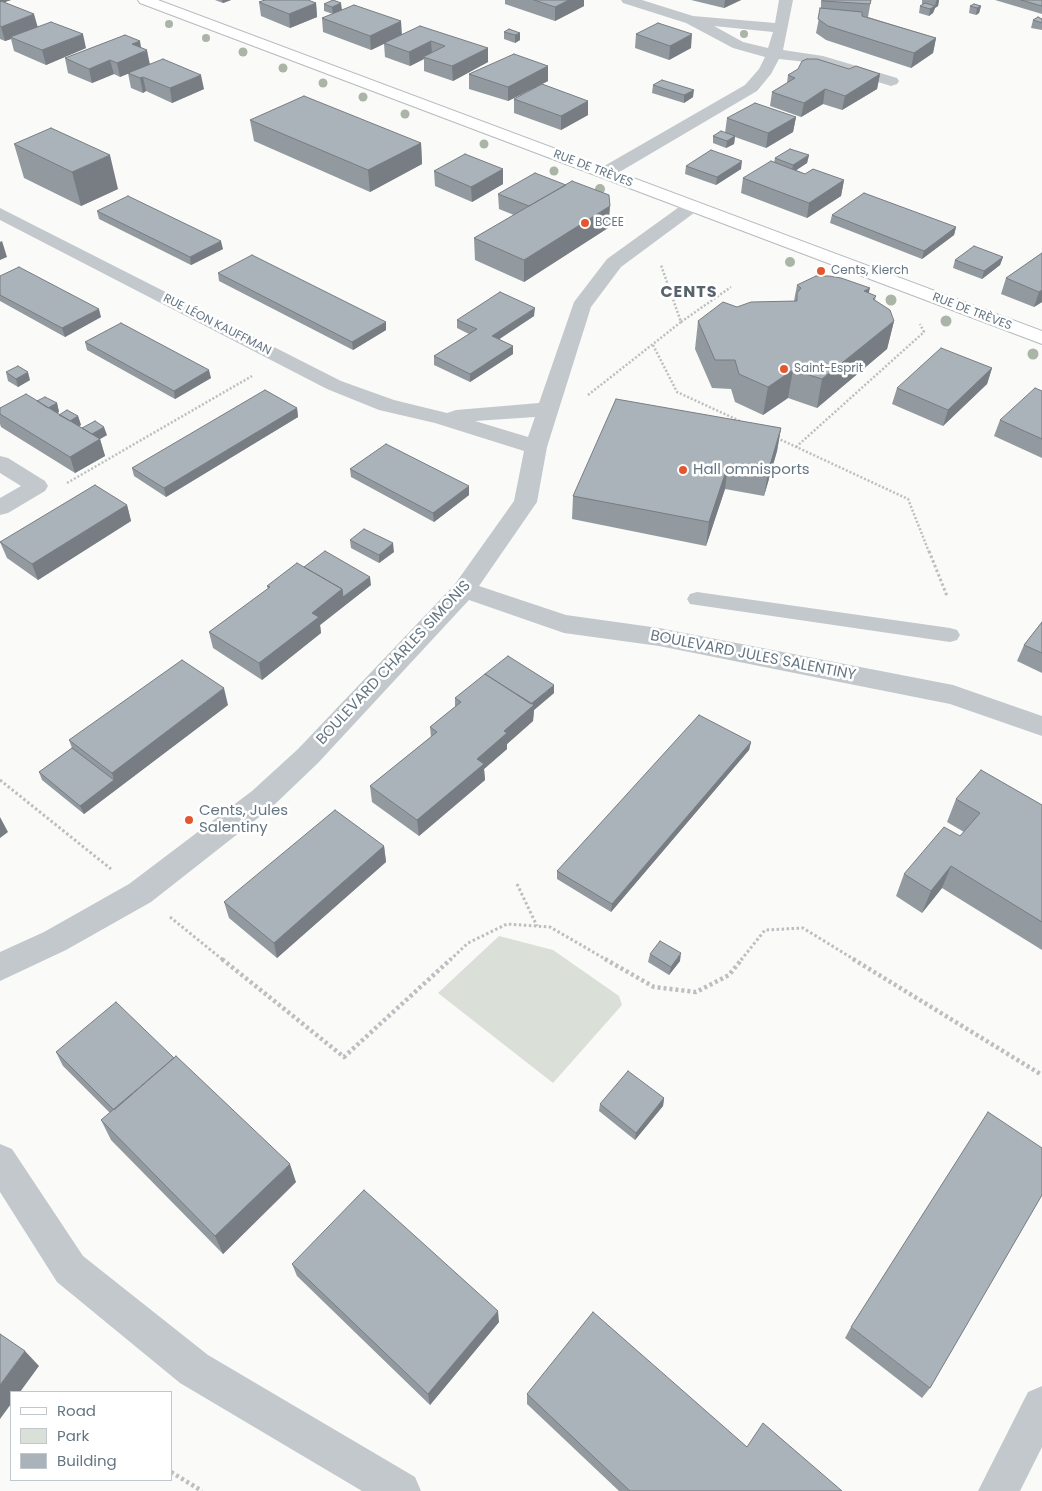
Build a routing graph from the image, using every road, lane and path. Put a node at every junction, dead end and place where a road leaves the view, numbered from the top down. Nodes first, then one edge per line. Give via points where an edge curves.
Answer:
1 (144, 0) edge
2 (628, 0) edge
3 (786, 0) edge
4 (691, 20) junction
5 (782, 28) junction
6 (774, 54) junction
7 (891, 81) dead end
8 (605, 173) junction
9 (692, 206) junction
10 (0, 213) edge
11 (661, 267) dead end
12 (730, 287) dead end
13 (936, 298) junction
14 (681, 322) junction
15 (1042, 338) edge
16 (653, 345) junction
17 (283, 359) junction
18 (551, 402) junction
19 (442, 418) junction
20 (745, 423) edge
21 (770, 435) edge
22 (536, 447) junction
23 (796, 447) junction
24 (0, 462) edge
25 (37, 486) junction
26 (0, 508) edge
27 (464, 590) junction
28 (947, 596) dead end
29 (697, 599) dead end
30 (950, 635) dead end
31 (1042, 726) edge
32 (0, 780) edge
33 (517, 884) dead end
34 (140, 893) junction
35 (536, 926) junction
36 (0, 967) edge
37 (1042, 1075) edge
38 (0, 1161) edge
39 (1042, 1406) edge
40 (172, 1473) edge
41 (202, 1491) edge
42 (401, 1491) edge
43 (998, 1491) edge

1 - 8 main road, RUE DE TRÈVES
2 - 4 street
3 - 5 street
4 - 5 street
4 - 6 street via 738,45
5 - 6 street
6 - 7 street via 818,59
6 - 8 street via 766,71 751,88
8 - 9 main road, RUE DE TRÈVES
9 - 13 main road, RUE DE TRÈVES
9 - 18 street, BOULEVARD CHARLES SIMONIS via 614,263 581,306
10 - 17 street, RUE LÉON KAUFFMAN
11 - 14 path
12 - 14 path
13 - 15 main road, RUE DE TRÈVES
13 - 23 path via 916,315 924,332
14 - 16 path
16 - 18 path via 584,399
16 - 20 path via 677,392
17 - 19 street, RUE LÉON KAUFFMAN via 360,395
17 - 25 path via 68,483
18 - 19 street, RUE LÉON KAUFFMAN
18 - 22 street, BOULEVARD CHARLES SIMONIS
19 - 22 street, RUE LÉON KAUFFMAN
21 - 23 path
22 - 27 street, BOULEVARD CHARLES SIMONIS via 525,502
23 - 28 path via 908,499
24 - 25 street
25 - 26 street
27 - 31 street, BOULEVARD JULES SALENTINY via 564,624 659,637 953,695
27 - 34 street, BOULEVARD CHARLES SIMONIS via 308,756 262,799
29 - 30 lane
32 - 34 path
33 - 35 path
34 - 35 path via 344,1057 468,943 507,924
34 - 36 street, BOULEVARD CHARLES SIMONIS via 55,941
35 - 37 path via 550,927 654,987 696,992 729,975 765,930 803,928
38 - 42 street via 70,1269 194,1369
39 - 43 street
40 - 41 path

